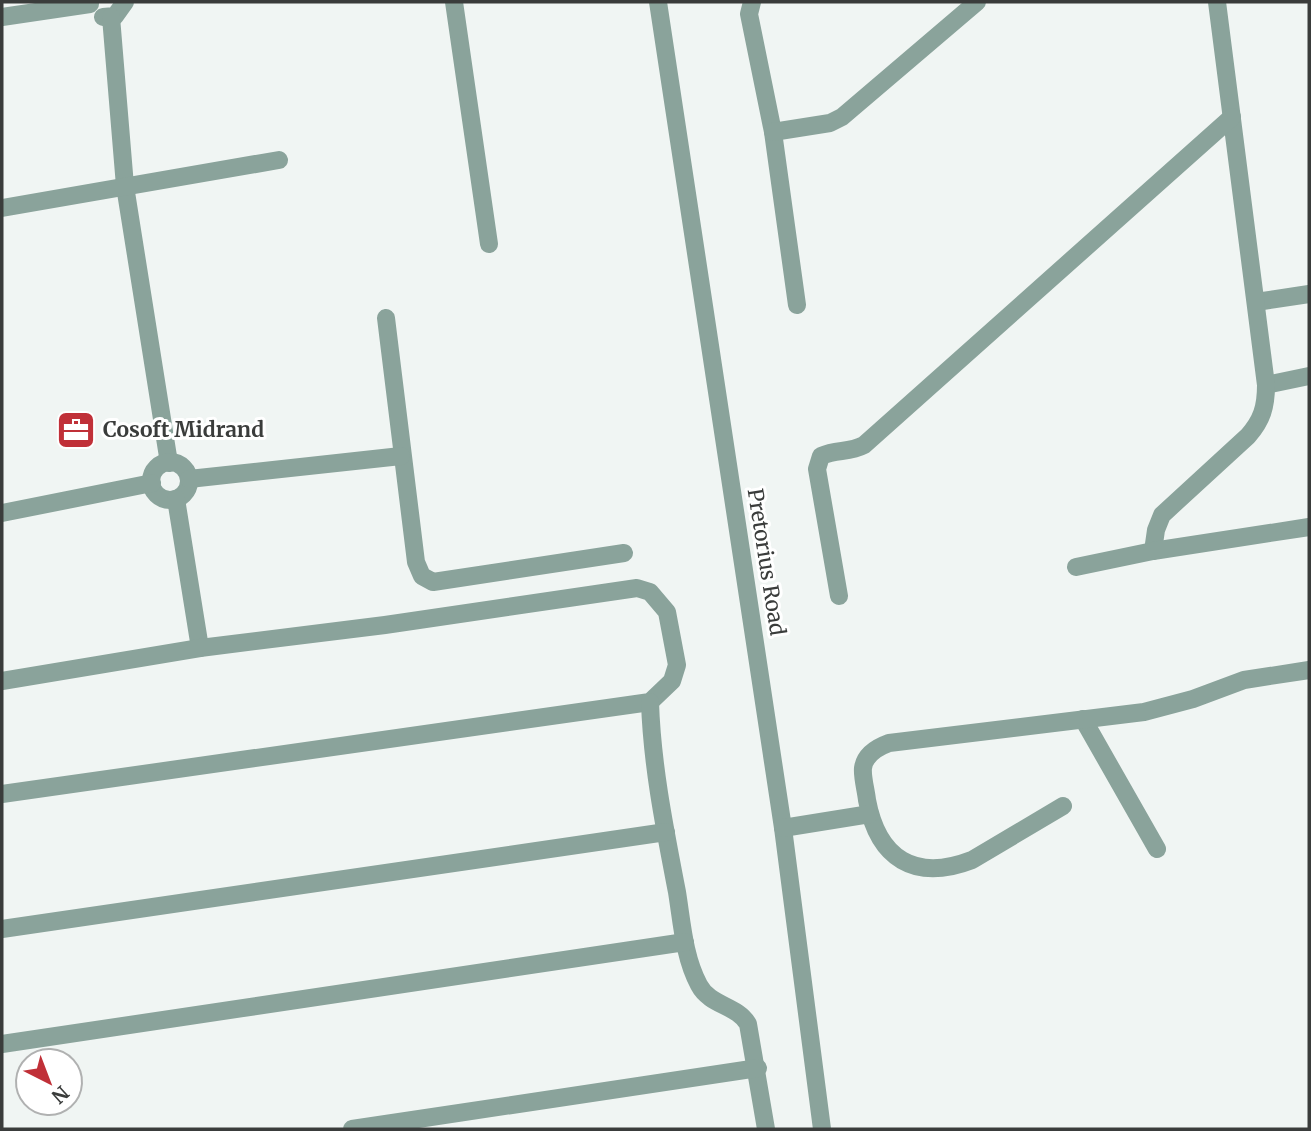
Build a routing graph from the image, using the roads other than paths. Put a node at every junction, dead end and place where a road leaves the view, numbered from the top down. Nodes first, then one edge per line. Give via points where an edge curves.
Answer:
1 (125, 2) edge
2 (454, 2) edge
3 (658, 2) edge
4 (752, 2) edge
5 (977, 2) edge
6 (1217, 2) edge
7 (90, 3) edge
8 (2, 17) edge
9 (111, 17) junction
10 (1232, 117) junction
11 (773, 132) junction
12 (279, 160) dead end
13 (125, 186) junction
14 (2, 208) edge
15 (489, 244) dead end
16 (1309, 294) edge
17 (1256, 302) junction
18 (797, 305) dead end
19 (386, 318) dead end
20 (1309, 376) edge
21 (1266, 385) junction
22 (401, 456) junction
23 (169, 463) junction
24 (189, 479) junction
25 (152, 483) junction
26 (176, 499) junction
27 (2, 513) edge
28 (1309, 527) edge
29 (1153, 551) junction
30 (624, 553) dead end
31 (1076, 567) dead end
32 (839, 596) dead end
33 (200, 648) junction
34 (1309, 670) edge
35 (2, 681) edge
36 (650, 702) junction
37 (1083, 719) junction
38 (2, 794) edge
39 (1063, 806) dead end
40 (870, 814) junction
41 (783, 828) junction
42 (666, 832) junction
43 (1157, 849) dead end
44 (2, 929) edge
45 (685, 942) junction
46 (2, 1044) edge
47 (758, 1068) junction
48 (352, 1129) edge
49 (766, 1129) edge
50 (822, 1129) edge

1 - 9 street
2 - 15 street
3 - 41 street, Pretorius Road
4 - 11 street via 749,14
5 - 11 street via 842,117
6 - 10 street
7 - 8 street
7 - 9 street via 100,16
9 - 13 street
10 - 17 street
10 - 32 street via 864,446 821,456 817,469
11 - 18 street
12 - 13 street
13 - 14 street
13 - 23 street
16 - 17 street
17 - 21 street
19 - 22 street
20 - 21 street
21 - 29 street via 1260,423 1162,515
22 - 24 street
22 - 30 street via 416,562 426,579 433,582
23 - 24 street via 181,466
23 - 25 street via 157,467
24 - 26 street via 188,487
25 - 26 street via 160,497
25 - 27 street
26 - 33 street
28 - 29 street
29 - 31 street
33 - 35 street
33 - 36 street via 637,587 650,592 667,612 677,666 672,681
34 - 37 street via 1244,680 1144,712
36 - 38 street
36 - 42 street
37 - 40 street via 880,746 863,768
37 - 43 street
39 - 40 street via 972,860 940,868 904,863 880,840
40 - 41 street
41 - 50 street, Pretorius Road
42 - 44 street
42 - 45 street
45 - 46 street
45 - 47 street via 704,993 746,1020
47 - 48 street
47 - 49 street

